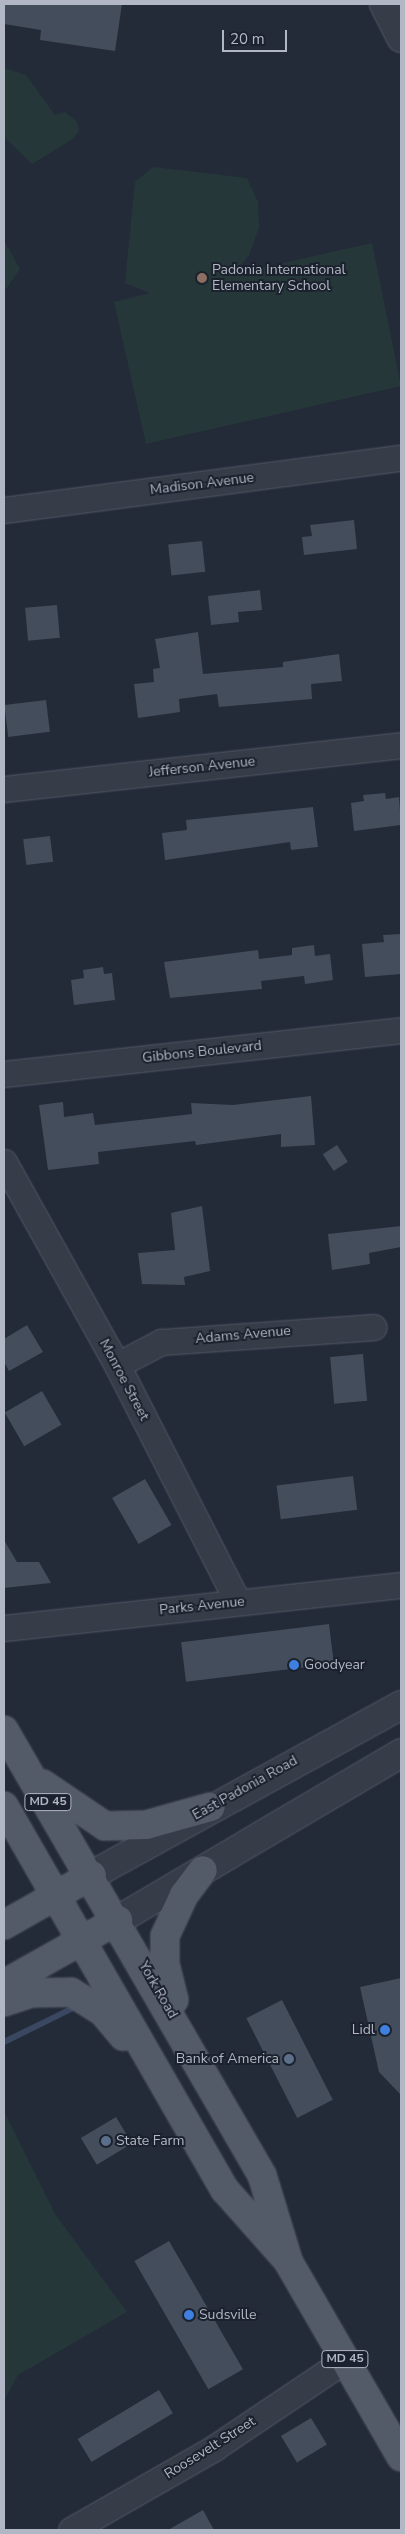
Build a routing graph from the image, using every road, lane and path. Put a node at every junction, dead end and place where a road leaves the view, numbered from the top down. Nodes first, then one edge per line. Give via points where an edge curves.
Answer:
1 (384, 4) edge
2 (401, 38) edge
3 (401, 458) edge
4 (4, 510) edge
5 (401, 745) edge
6 (4, 789) edge
7 (401, 1030) edge
8 (4, 1074) edge
9 (4, 1162) edge
10 (373, 1327) dead end
11 (117, 1365) junction
12 (401, 1585) edge
13 (238, 1602) junction
14 (4, 1628) edge
15 (401, 1705) edge
16 (4, 1730) edge
17 (401, 1753) edge
18 (31, 1775) junction
19 (4, 1806) edge
20 (211, 1807) junction
21 (203, 1870) junction
22 (92, 1875) junction
23 (55, 1895) junction
24 (118, 1920) junction
25 (4, 1924) edge
26 (81, 1940) junction
27 (4, 1984) edge
28 (4, 2002) edge
29 (183, 2033) junction
30 (164, 2085) junction
31 (288, 2261) junction
32 (345, 2360) junction
33 (401, 2457) edge
34 (71, 2530) edge

1 - 2 street
3 - 4 street, Madison Avenue
5 - 6 street, Jefferson Avenue
7 - 8 street, Gibbons Boulevard
9 - 11 street, Monroe Street
10 - 11 street, Adams Avenue via 161,1342
11 - 13 street, Monroe Street
12 - 13 street, Parks Avenue
13 - 14 street, Parks Avenue
15 - 20 street, East Padonia Road
16 - 18 main road, York Road / MD 45
17 - 21 street
18 - 20 main road via 105,1826 146,1825
18 - 22 main road, York Road / MD 45
19 - 23 main road, York Road / MD 45
20 - 22 street, East Padonia Road
21 - 24 street
21 - 29 main road via 184,1895 165,1936 165,1964
22 - 23 main road
22 - 24 main road, York Road / MD 45
23 - 25 main road
23 - 26 main road, York Road / MD 45
24 - 26 main road
24 - 29 main road, York Road / MD 45
26 - 27 main road
26 - 30 main road, York Road / MD 45
28 - 30 main road via 53,1990 86,1999
29 - 31 main road, York Road / MD 45 via 262,2175
30 - 31 main road, York Road / MD 45 via 225,2190
31 - 32 main road, York Road / MD 45
32 - 33 main road, York Road / MD 45
32 - 34 street, Roosevelt Street via 214,2448

